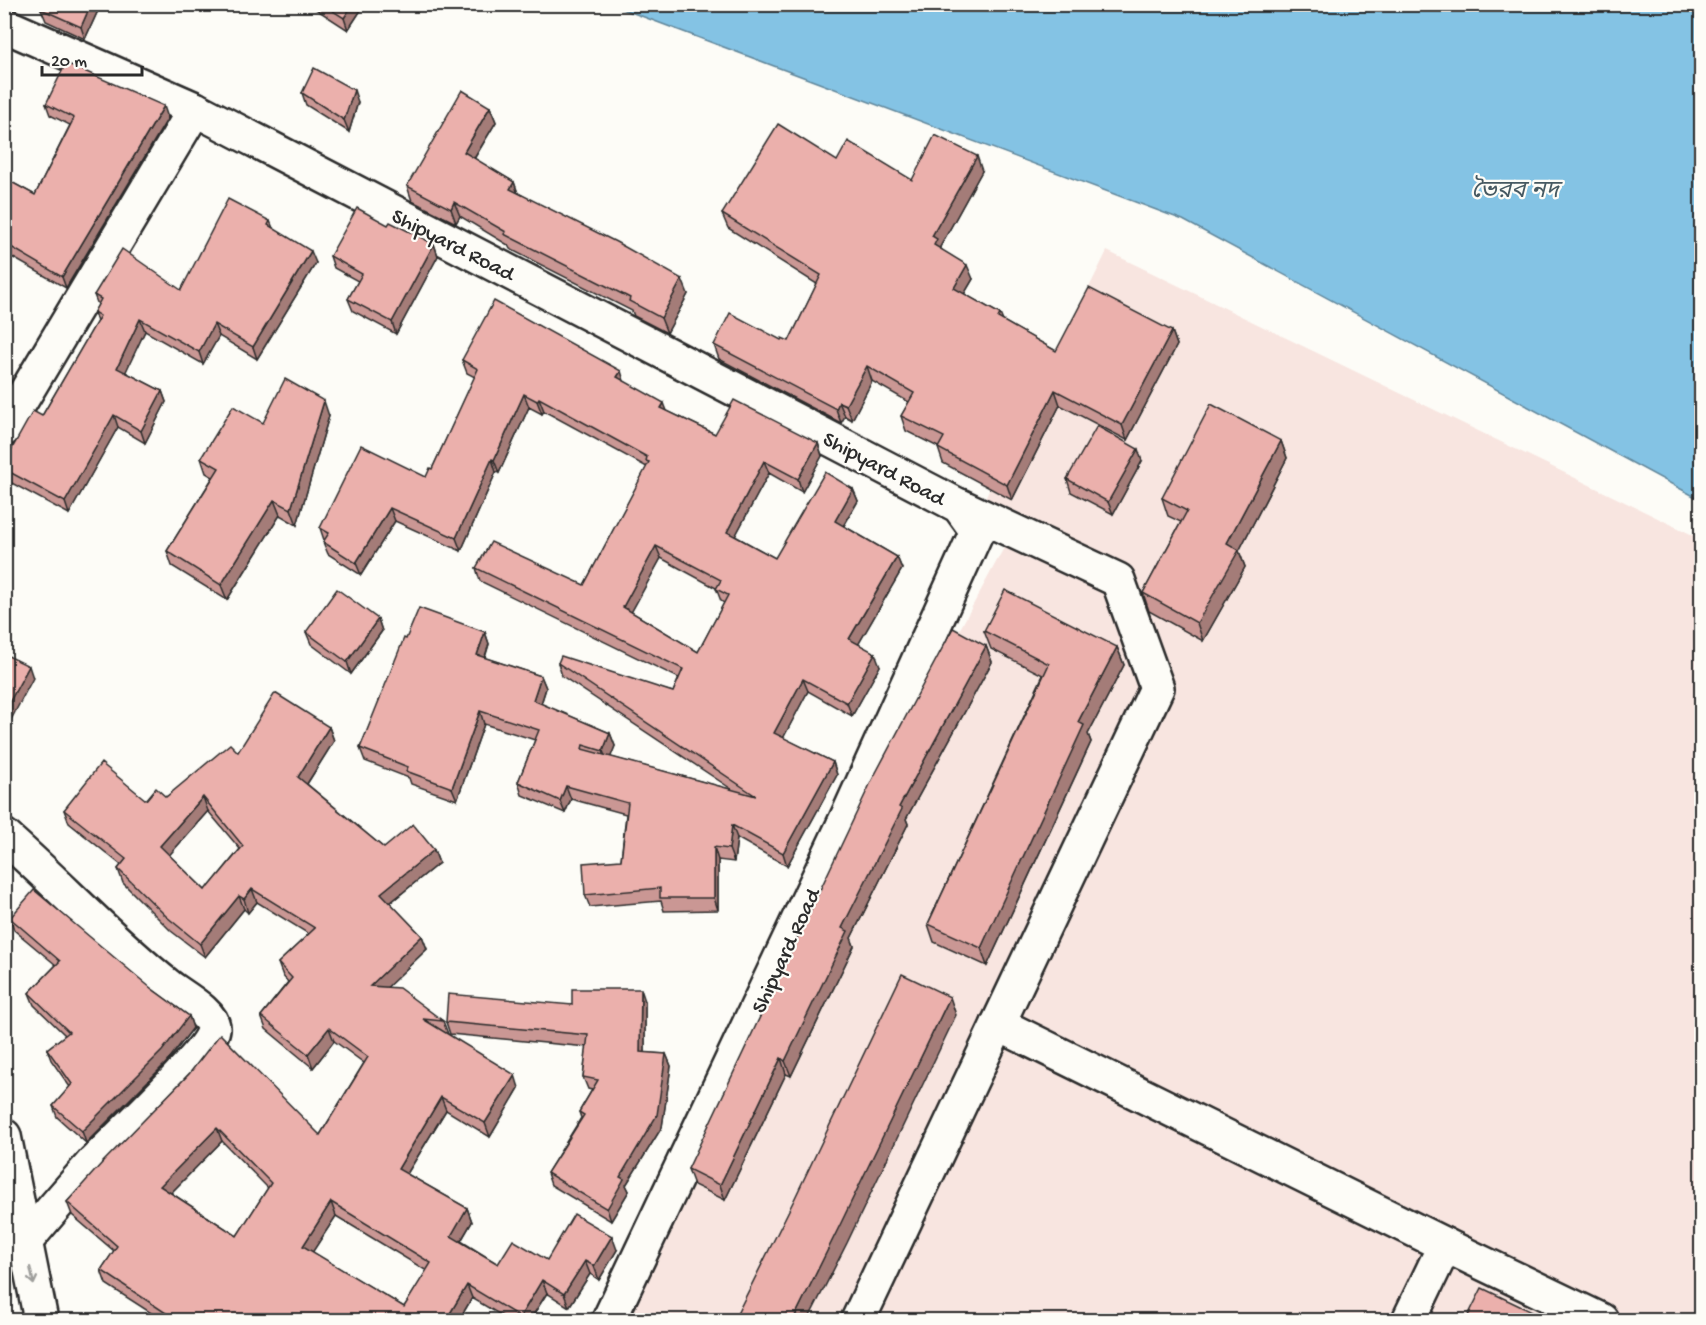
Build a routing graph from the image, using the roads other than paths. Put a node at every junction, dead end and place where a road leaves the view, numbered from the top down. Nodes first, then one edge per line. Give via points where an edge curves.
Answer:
1 (4, 25) edge
2 (195, 109) junction
3 (4, 429) edge
4 (959, 506) junction
5 (4, 836) edge
6 (998, 1024) junction
7 (4, 1136) edge
8 (25, 1242) junction
9 (1445, 1245) junction
10 (41, 1320) edge
11 (609, 1320) edge
12 (858, 1320) edge
13 (1409, 1320) edge
14 (1601, 1320) edge

1 - 2 street, Shipyard Road
2 - 3 street
2 - 4 street, Shipyard Road
4 - 6 street via 1118,580 1157,688
4 - 11 street, Shipyard Road via 977,531
5 - 8 street via 100,927 199,1008 213,1024 203,1048
6 - 9 street
6 - 12 street
7 - 8 street
8 -> 10 street
9 - 13 street
9 - 14 street

